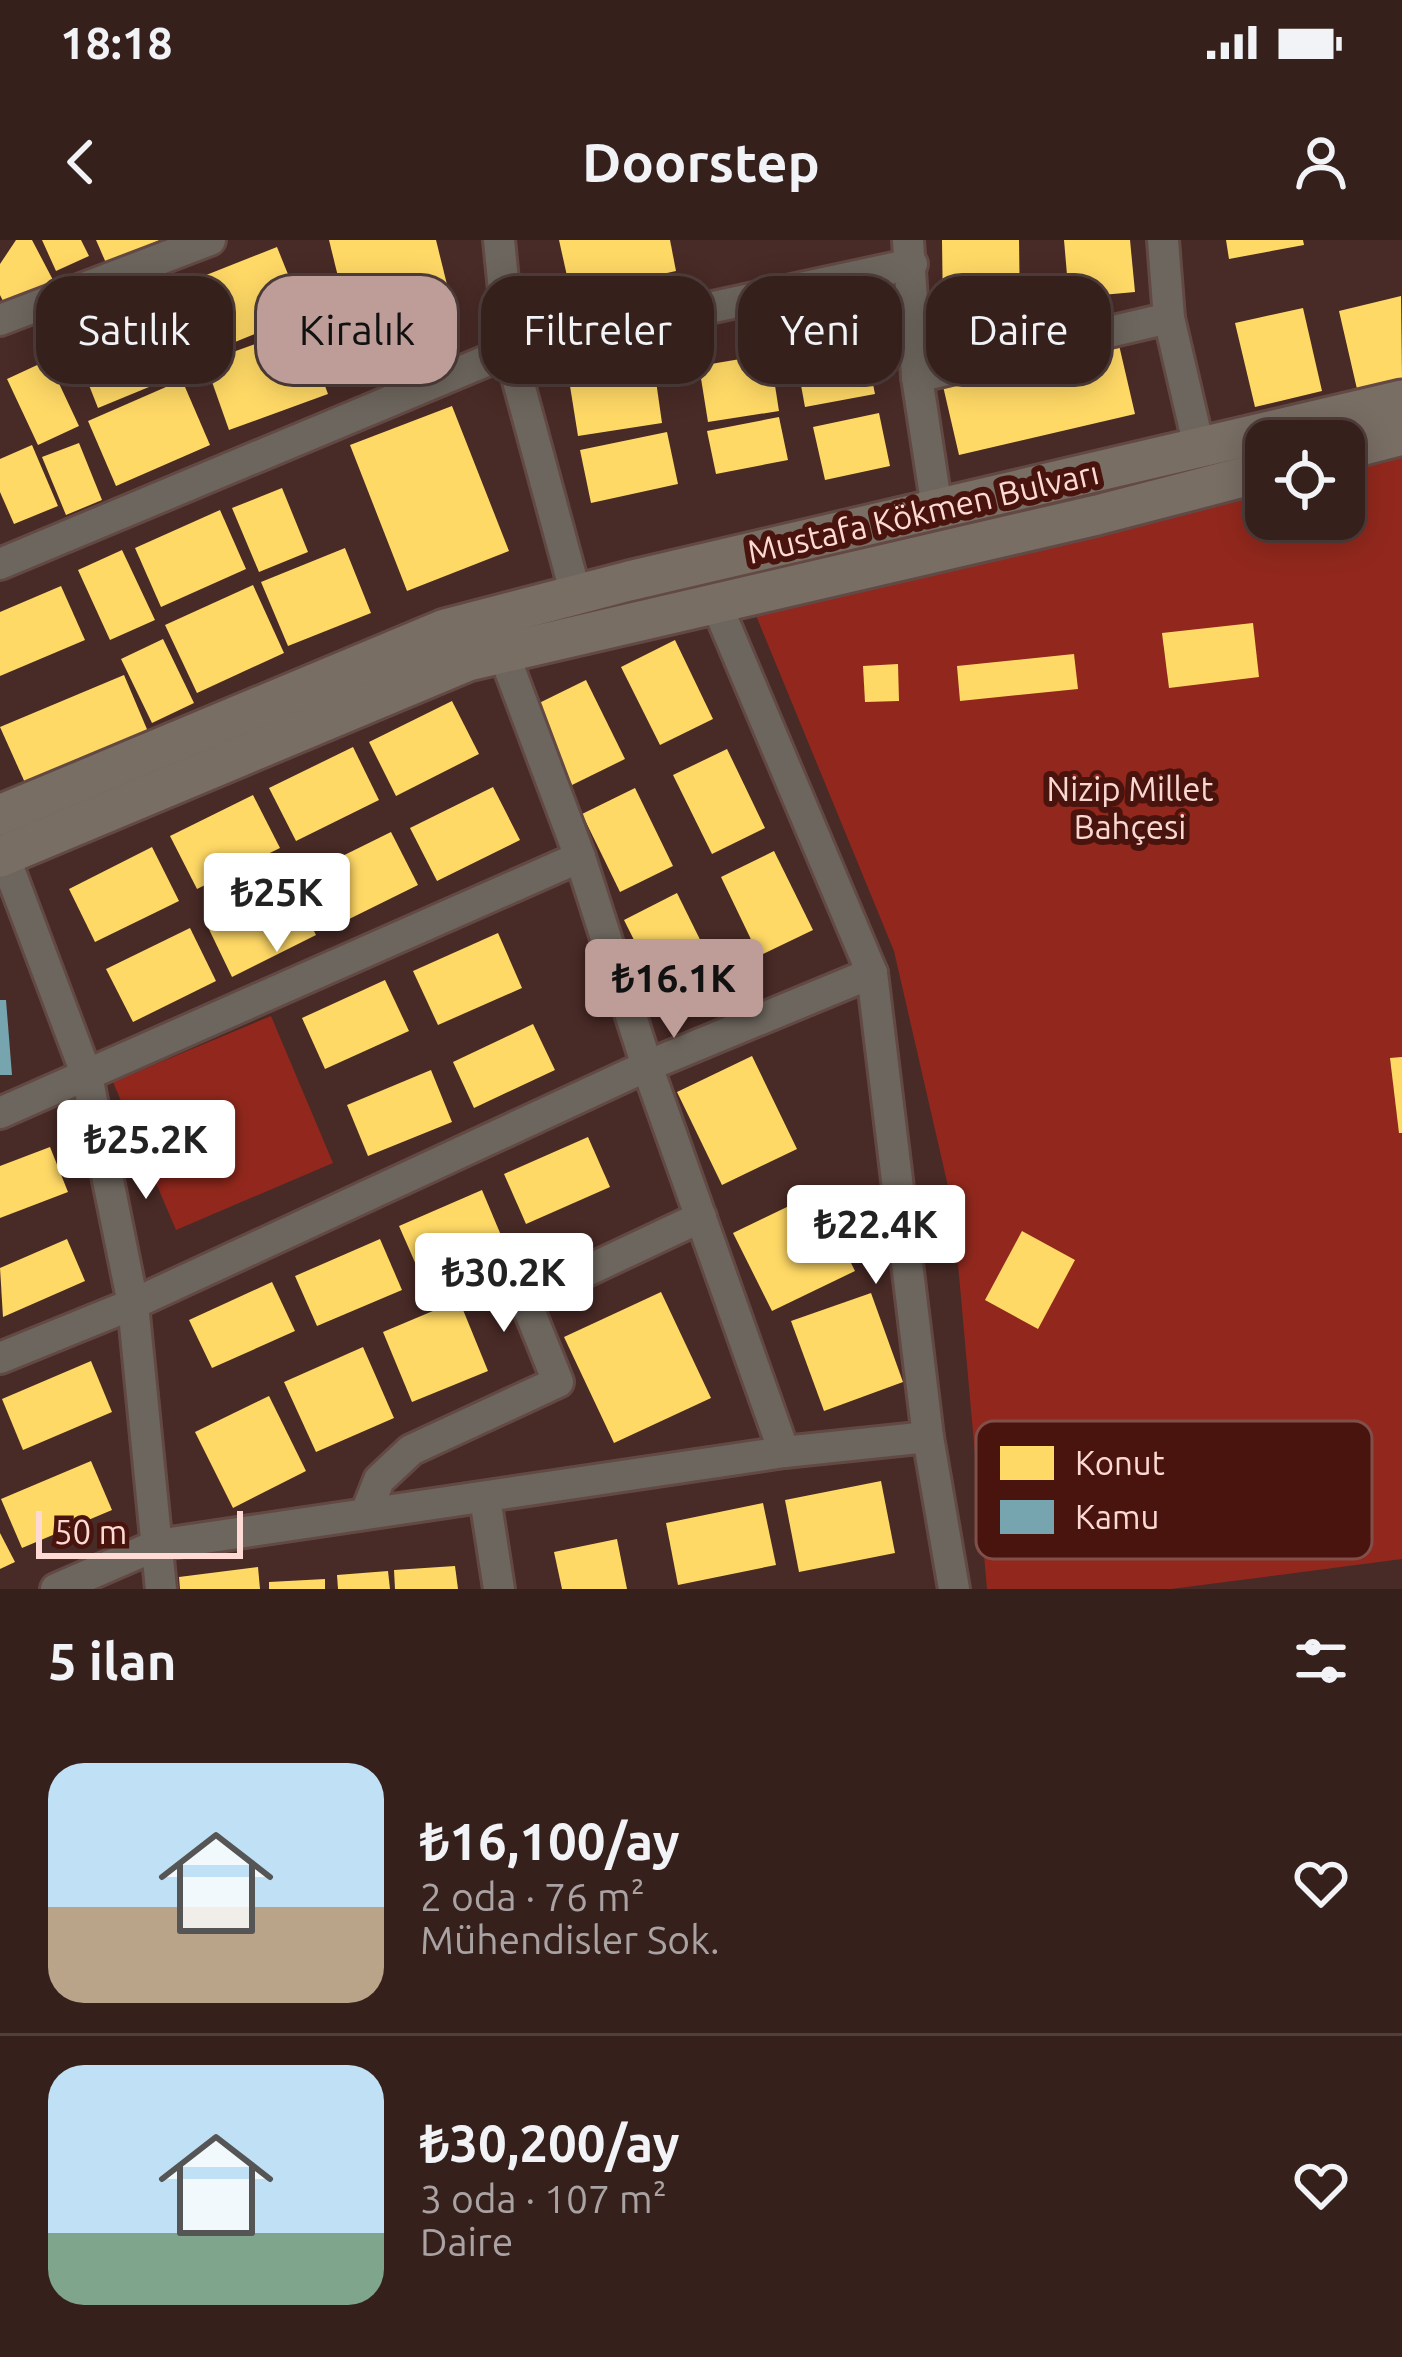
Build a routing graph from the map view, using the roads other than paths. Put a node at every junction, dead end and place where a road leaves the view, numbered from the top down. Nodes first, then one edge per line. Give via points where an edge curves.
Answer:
1 (210, 240) edge
2 (499, 240) edge
3 (1163, 240) edge
4 (910, 252) edge
5 (503, 276) edge
6 (714, 301) edge
7 (1169, 318) junction
8 (0, 320) edge
9 (481, 364) edge
10 (917, 377) junction
11 (520, 384) edge
12 (1402, 400) edge
13 (1402, 435) edge
14 (1365, 445) edge
15 (1199, 447) junction
16 (1245, 476) edge
17 (937, 509) junction
18 (0, 564) edge
19 (576, 595) junction
20 (715, 601) junction
21 (472, 647) junction
22 (0, 815) edge
23 (1, 852) edge
24 (580, 856) junction
25 (872, 974) junction
26 (647, 1066) junction
27 (87, 1076) junction
28 (0, 1113) edge
29 (701, 1217) junction
30 (133, 1304) junction
31 (0, 1358) edge
32 (928, 1437) junction
33 (784, 1452) junction
34 (484, 1498) junction
35 (366, 1513) junction
36 (157, 1545) junction
37 (56, 1589) edge
38 (161, 1589) edge
39 (499, 1589) edge
40 (954, 1589) edge

1 - 8 street
2 - 5 street
3 - 7 street
4 - 6 street
4 - 10 street
7 - 10 street
7 - 15 street
9 - 18 street
10 - 17 street
11 - 19 street
12 - 15 main road, Mustafa Kökmen Bulvarı
13 - 14 main road
15 - 17 main road, Mustafa Kökmen Bulvarı
16 - 20 main road, Mustafa Kökmen Bulvarı
17 - 19 main road, Mustafa Kökmen Bulvarı
19 - 21 main road, Mustafa Kökmen Bulvarı
20 - 21 main road, Mustafa Kökmen Bulvarı
20 - 25 street
21 - 22 main road
21 - 23 main road
21 - 24 street
23 - 27 street
24 - 26 street
24 - 27 street
25 - 26 street
25 - 32 street
26 - 29 street
26 - 30 street
27 - 28 street
27 - 30 street
29 - 33 street
29 - 35 street via 525,1300 558,1382 411,1450 379,1480
30 - 31 street
30 - 36 street
32 - 33 street
32 - 40 street
33 - 34 street
34 - 35 street
34 - 39 street
35 - 36 street
36 - 37 street
36 - 38 street

